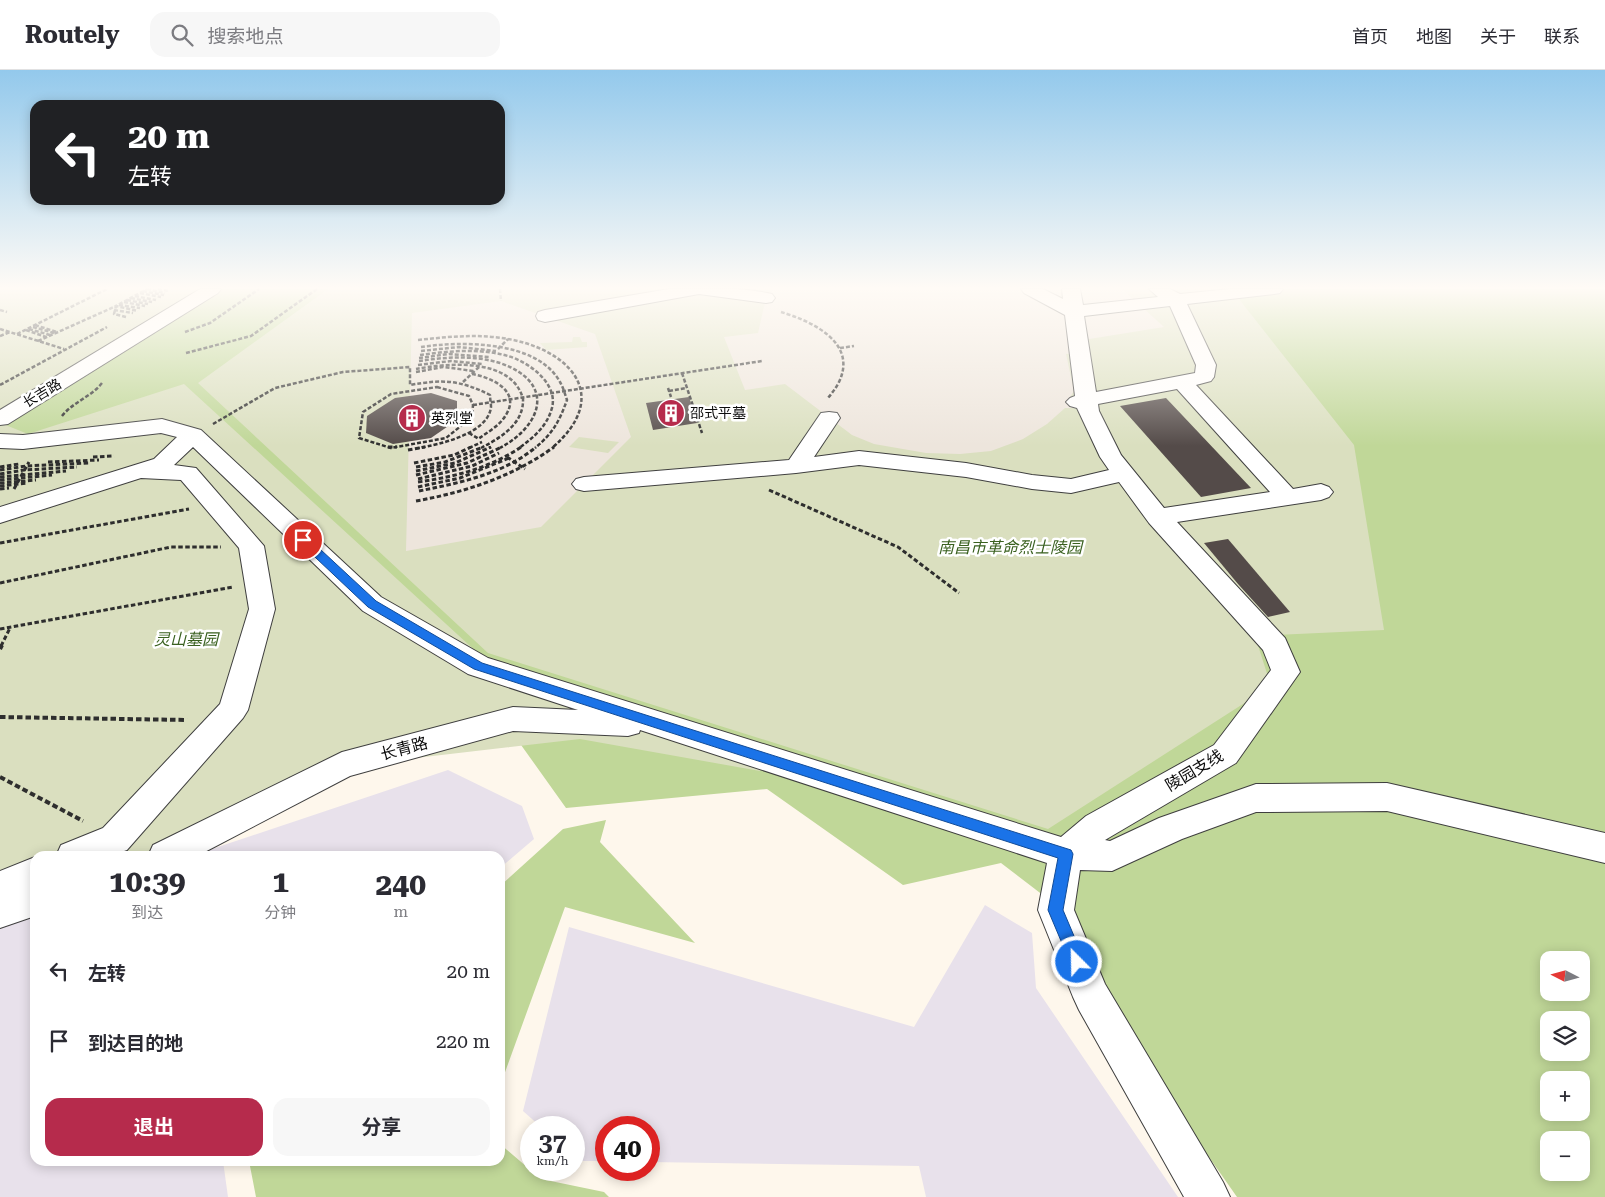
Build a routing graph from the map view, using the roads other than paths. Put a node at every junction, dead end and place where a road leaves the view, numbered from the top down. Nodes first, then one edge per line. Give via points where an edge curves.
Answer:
1 (126, 342) edge
2 (1077, 342) edge
3 (1195, 342) edge
4 (1182, 382) junction
5 (1082, 401) junction
6 (827, 410) road end
7 (0, 419) edge
8 (193, 435) junction
9 (0, 442) edge
10 (125, 462) junction
11 (796, 466) junction
12 (1124, 474) junction
13 (584, 484) dead end
14 (1321, 492) dead end
15 (1287, 497) junction
16 (0, 515) edge
17 (1158, 517) junction
18 (664, 726) junction
19 (1605, 848) edge
20 (86, 851) edge
21 (175, 851) edge
22 (1066, 854) junction
23 (30, 874) edge
24 (0, 887) edge
25 (30, 902) edge
26 (0, 911) edge
27 (1208, 1197) edge

1 - 7 street, 长吉路
2 - 5 street, 陵园支线
3 - 4 street via 1206,365 1204,377
4 - 5 street via 1137,394
4 - 15 street via 1194,408 1246,452 1230,454 1246,471 1262,468
5 - 12 street, 陵园支线 via 1111,457
6 - 11 street
8 - 9 street via 162,426
8 - 10 street via 162,464
8 - 18 street via 372,604 478,666
10 - 16 street
10 - 20 street via 188,473 251,546 262,609 233,710 115,839
11 - 12 street via 859,458 1071,486
11 - 13 street
12 - 17 street, 陵园支线
14 - 15 street
15 - 17 street via 1232,501
17 - 22 street, 陵园支线 via 1274,645 1286,672 1225,754 1098,826
18 - 21 street, 长青路 via 513,719 342,765
18 - 22 street
19 - 22 street via 1387,797 1256,798 1171,828 1112,856
22 - 27 street via 1056,910 1092,997
23 - 24 street
25 - 26 street

